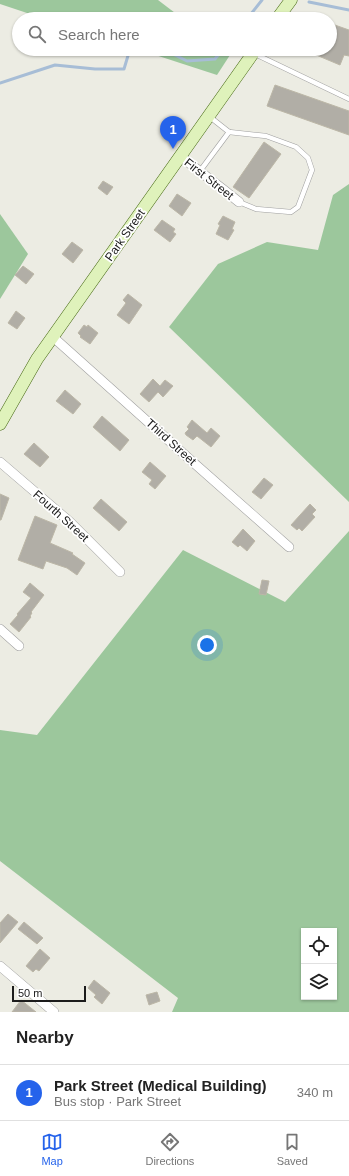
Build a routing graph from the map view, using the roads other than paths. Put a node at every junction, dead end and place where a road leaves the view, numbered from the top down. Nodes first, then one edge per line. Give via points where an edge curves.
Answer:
1 (291, 0) edge
2 (282, 12) edge
3 (251, 56) edge
4 (265, 56) edge
5 (349, 99) edge
6 (209, 116) junction
7 (229, 132) junction
8 (180, 156) junction
9 (200, 171) junction
10 (239, 202) joint
11 (52, 337) junction
12 (0, 424) edge
13 (0, 462) edge
14 (290, 547) dead end
15 (120, 572) dead end
16 (0, 629) edge
17 (19, 646) dead end
18 (0, 966) edge
19 (54, 1012) edge

1 - 2 main road
3 - 6 main road, Park Street
4 - 5 lane
6 - 7 lane
6 - 8 main road, Park Street
7 - 9 lane
7 - 10 lane via 266,136 296,147 308,158 312,170 298,207 292,212 256,209
8 - 9 street, First Street
8 - 11 main road, Park Street
9 - 10 street, First Street
11 - 12 main road, Park Street
11 - 14 street, Third Street
13 - 15 street, Fourth Street via 70,522
16 - 17 street
18 - 19 street

